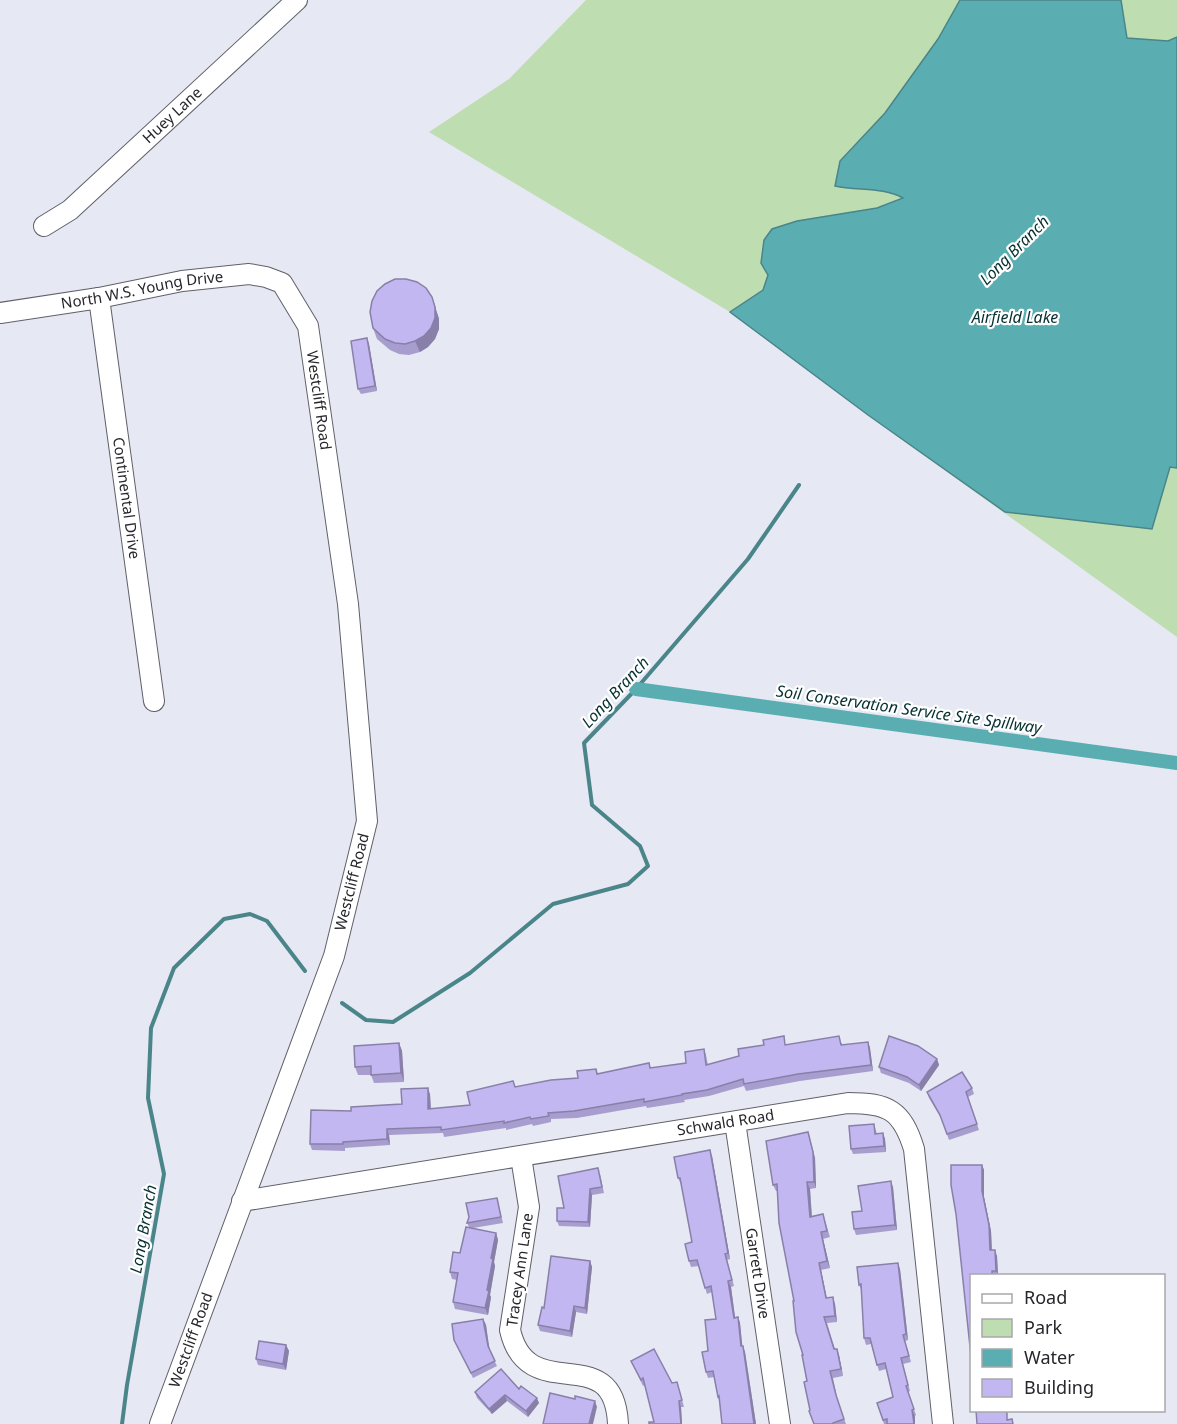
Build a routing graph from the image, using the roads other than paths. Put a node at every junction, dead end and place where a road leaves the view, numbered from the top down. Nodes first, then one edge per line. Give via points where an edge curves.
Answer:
1 (297, 0) edge
2 (44, 226) dead end
3 (282, 284) joint
4 (99, 298) junction
5 (0, 314) edge
6 (154, 700) dead end
7 (735, 1122) junction
8 (521, 1157) junction
9 (242, 1201) junction
10 (160, 1424) edge
11 (618, 1424) edge
12 (780, 1424) edge
13 (943, 1424) edge

1 - 2 street, Huey Lane via 70,210
3 - 4 street, North W.S. Young Drive via 249,274 182,281
3 - 9 street, Westcliff Road via 308,326 348,604 367,821 334,956
4 - 5 street, North W.S. Young Drive
4 - 6 street, Continental Drive
7 - 8 street, Schwald Road
7 - 12 street, Garrett Drive
7 - 13 street, Schwald Road via 848,1103 882,1106 903,1121 914,1149
8 - 9 street, Schwald Road
8 - 11 street, Tracey Ann Lane via 529,1207 510,1330 513,1344 522,1358 540,1370 594,1378 605,1385 617,1407
9 - 10 street, Westcliff Road

